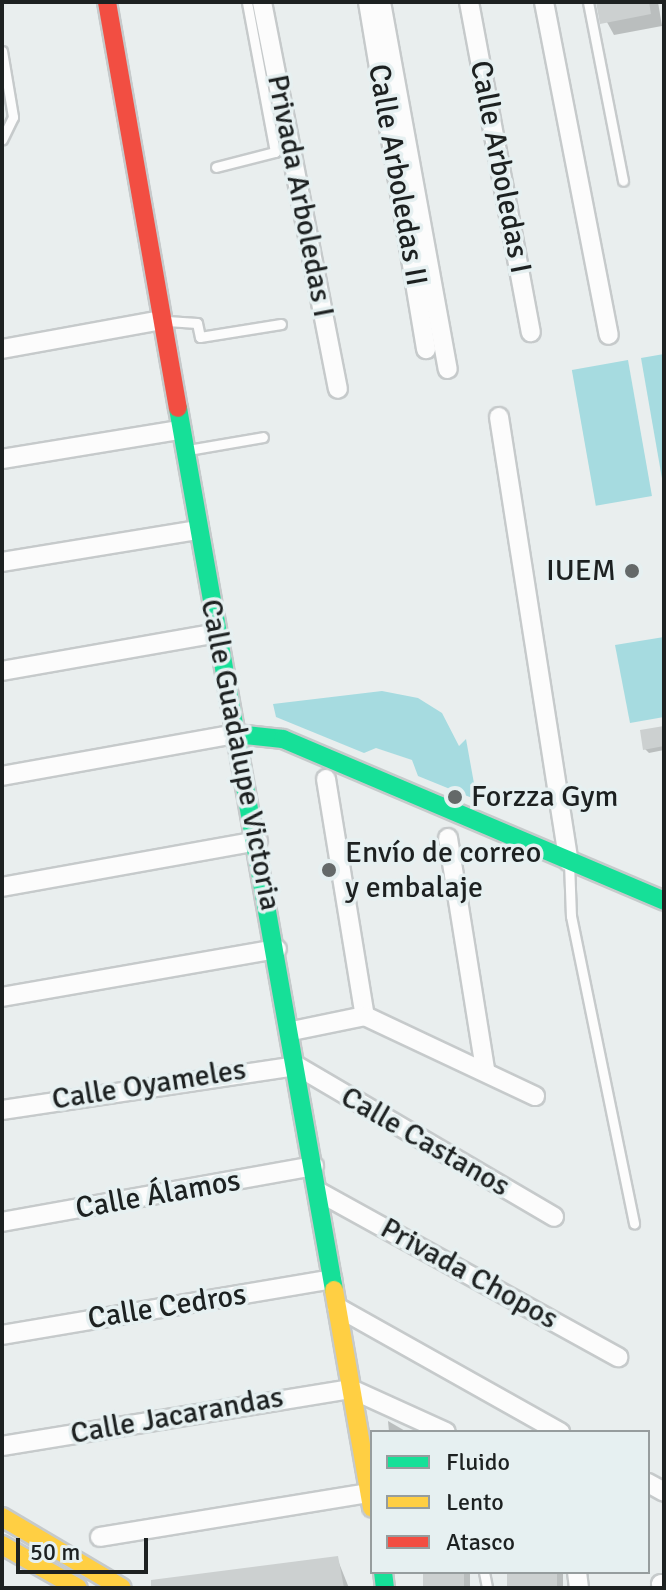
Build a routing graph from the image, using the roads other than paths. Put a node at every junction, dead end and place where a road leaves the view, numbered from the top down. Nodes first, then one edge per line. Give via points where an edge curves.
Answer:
1 (107, 2) edge
2 (247, 2) edge
3 (262, 2) edge
4 (368, 2) edge
5 (381, 2) edge
6 (469, 2) edge
7 (544, 2) edge
8 (588, 2) edge
9 (2, 51) edge
10 (2, 140) edge
11 (216, 167) dead end
12 (623, 181) dead end
13 (162, 320) junction
14 (281, 324) dead end
15 (531, 332) dead end
16 (609, 335) dead end
17 (2, 349) edge
18 (426, 349) dead end
19 (448, 369) dead end
20 (338, 389) dead end
21 (499, 417) dead end
22 (180, 430) junction
23 (263, 437) dead end
24 (184, 451) junction
25 (2, 459) edge
26 (198, 530) junction
27 (2, 562) edge
28 (217, 633) junction
29 (2, 671) edge
30 (236, 734) junction
31 (2, 776) edge
32 (326, 779) dead end
33 (448, 838) dead end
34 (258, 841) junction
35 (569, 862) junction
36 (2, 887) edge
37 (664, 901) edge
38 (277, 949) junction
39 (2, 997) edge
40 (365, 1016) junction
41 (292, 1031) junction
42 (297, 1066) junction
43 (485, 1070) junction
44 (535, 1096) dead end
45 (2, 1110) edge
46 (314, 1166) junction
47 (319, 1192) junction
48 (554, 1217) dead end
49 (2, 1222) edge
50 (634, 1224) dead end
51 (332, 1279) junction
52 (337, 1307) junction
53 (2, 1335) edge
54 (618, 1357) dead end
55 (351, 1389) junction
56 (442, 1430) edge
57 (556, 1430) edge
58 (2, 1446) edge
59 (370, 1494) edge
60 (370, 1500) edge
61 (2, 1517) edge
62 (100, 1537) dead end
63 (2, 1545) edge
64 (78, 1588) edge
65 (122, 1588) edge

1 - 13 street, Calle Guadalupe Victoria
2 - 11 lane via 275,152
3 - 20 street, Privada Arboledas I
4 - 18 street, Calle Arboledas II
5 - 19 street
6 - 15 street, Calle Arboledas I
7 - 16 street
8 - 12 lane
9 - 10 lane via 13,117
13 - 14 lane via 197,323 200,337
13 - 17 street
13 - 22 street, Calle Guadalupe Victoria
21 - 35 street
22 - 24 street, Calle Guadalupe Victoria
22 - 25 street
23 - 24 lane
24 - 26 street, Calle Guadalupe Victoria
26 - 27 street
26 - 28 street, Calle Guadalupe Victoria
28 - 29 street
28 - 30 street, Calle Guadalupe Victoria
30 - 31 street
30 - 34 street, Calle Guadalupe Victoria
30 - 35 street via 283,739
32 - 40 street
33 - 43 street
34 - 36 street
34 - 38 street, Calle Guadalupe Victoria
35 - 37 street
35 - 50 lane via 571,916
38 - 39 street
38 - 41 street, Calle Guadalupe Victoria
40 - 41 street
40 - 43 street
41 - 42 street, Calle Guadalupe Victoria
42 - 45 street, Calle Oyameles
42 - 46 street, Calle Guadalupe Victoria
42 - 48 street, Calle Castanos
43 - 44 street
46 - 47 street, Calle Guadalupe Victoria
46 - 49 street, Calle Álamos
47 - 51 street, Calle Guadalupe Victoria
47 - 54 street, Privada Chopos
51 - 52 street, Calle Guadalupe Victoria
51 - 53 street, Calle Cedros
52 - 55 street, Calle Guadalupe Victoria
52 - 57 street
55 - 56 street
55 - 58 street, Calle Jacarandas
55 - 59 street, Calle Guadalupe Victoria
60 - 62 street
61 - 65 street
63 - 64 street

